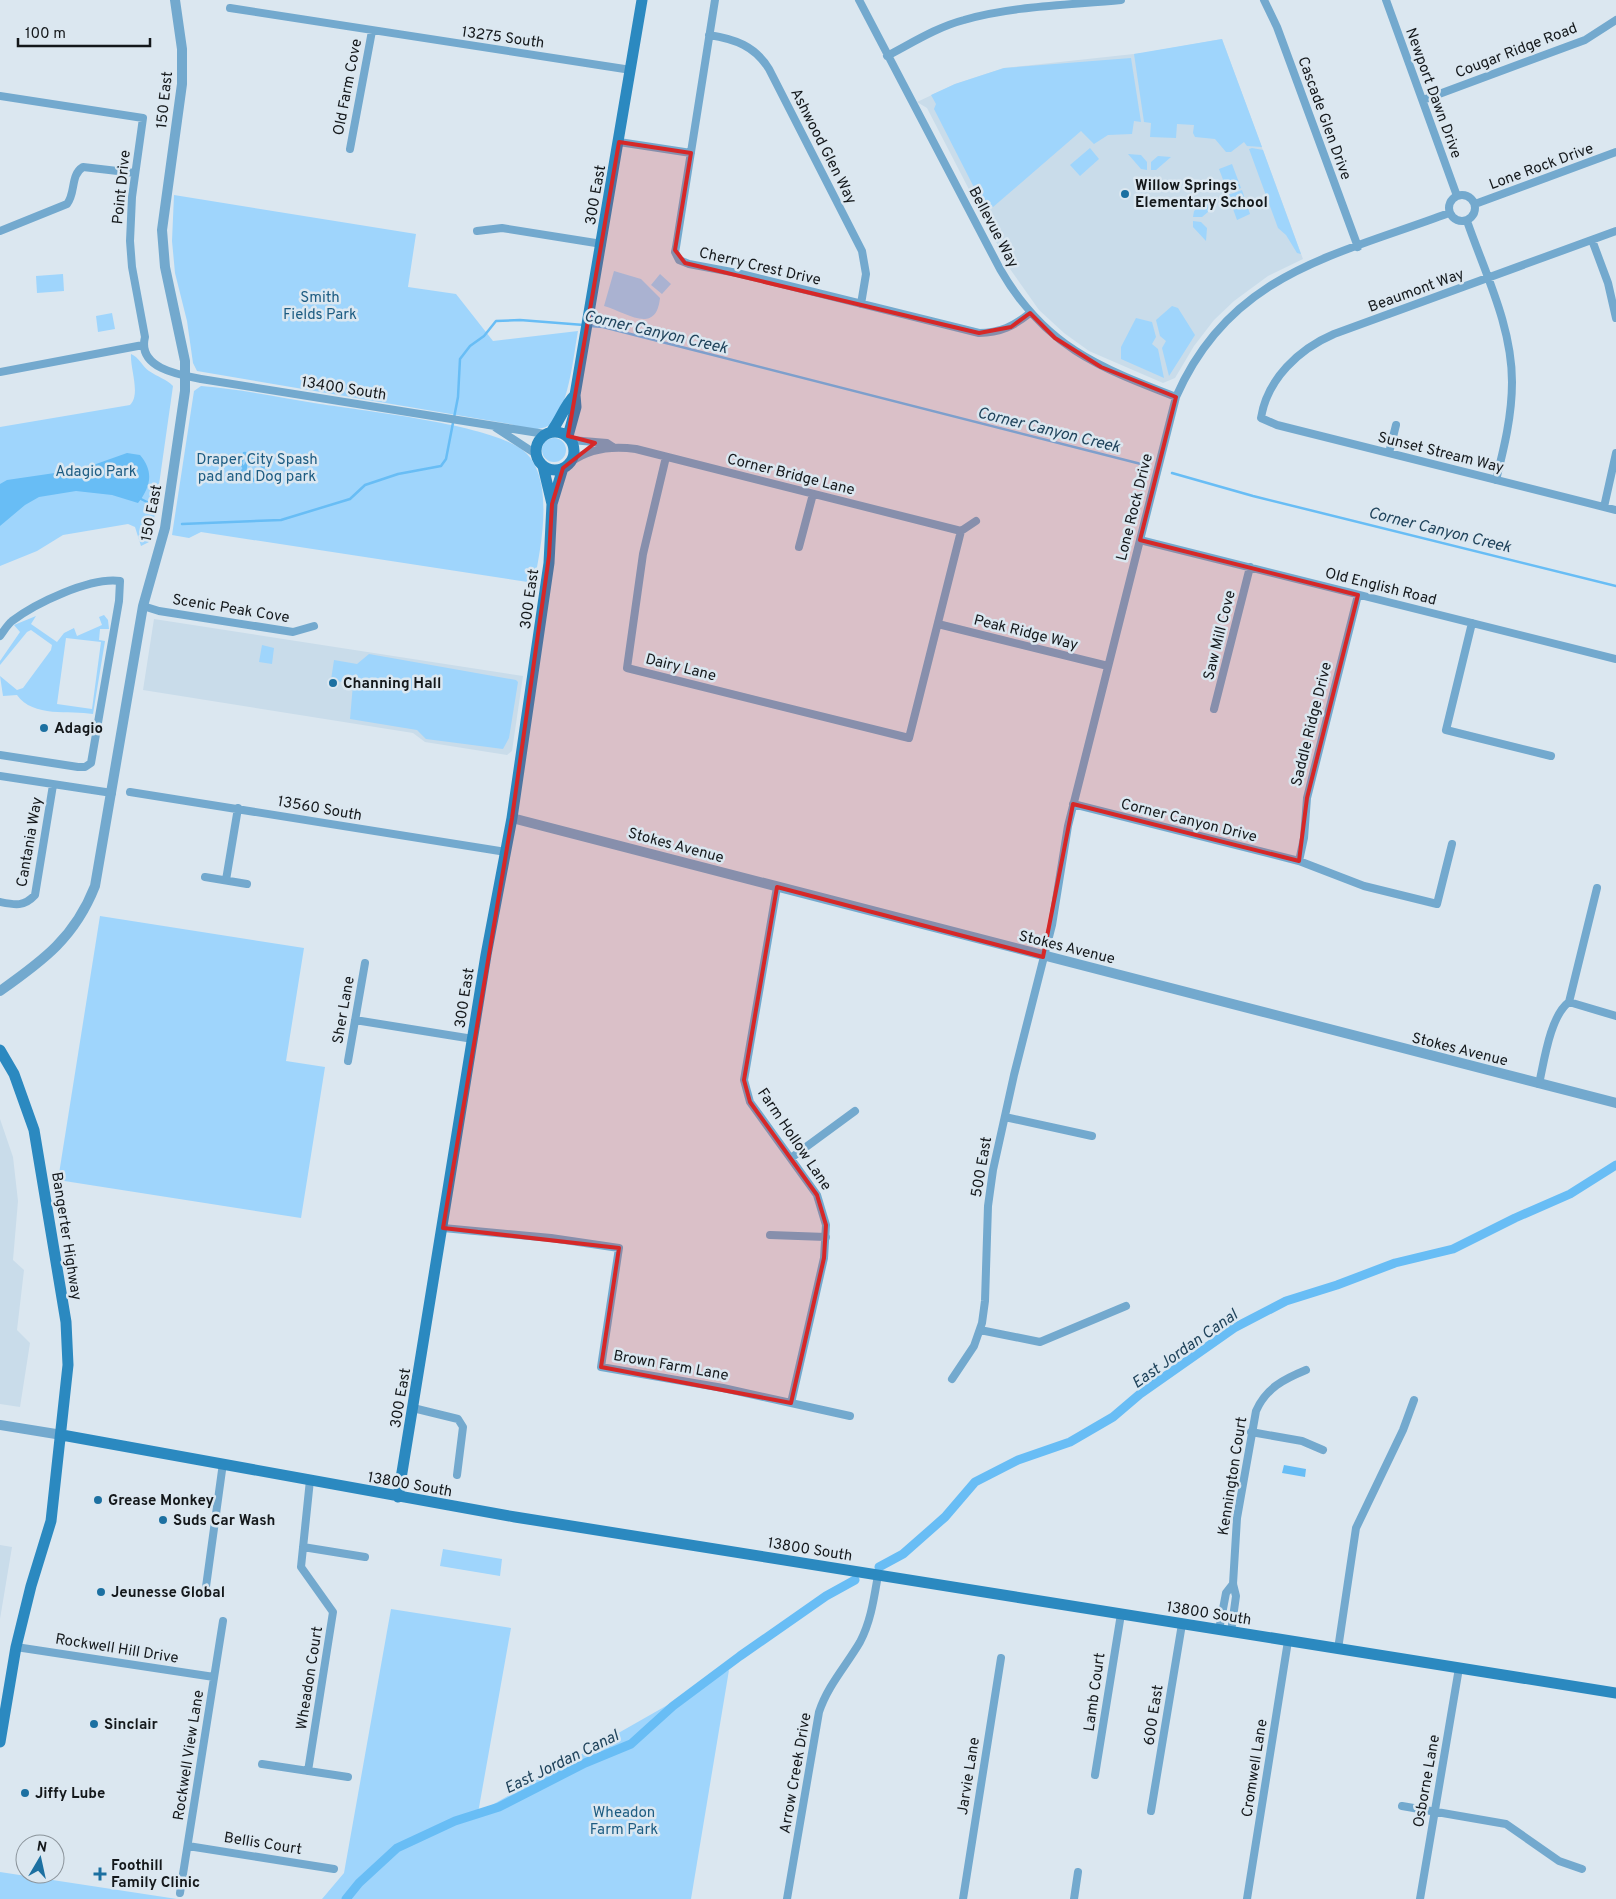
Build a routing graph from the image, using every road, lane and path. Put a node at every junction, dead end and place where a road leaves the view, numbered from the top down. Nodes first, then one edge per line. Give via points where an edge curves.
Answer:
1 (175, 0) edge
2 (642, 0) edge
3 (715, 0) edge
4 (858, 0) edge
5 (1121, 0) edge
6 (1264, 0) edge
7 (1386, 0) edge
8 (1085, 2) edge
9 (230, 8) dead end
10 (1616, 20) edge
11 (372, 31) junction
12 (709, 35) junction
13 (887, 56) junction
14 (630, 70) junction
15 (0, 96) edge
16 (1423, 100) junction
17 (619, 142) junction
18 (350, 149) dead end
19 (1616, 152) edge
20 (691, 153) junction
21 (136, 172) junction
22 (1457, 196) junction
23 (1474, 204) junction
24 (1449, 213) junction
25 (1467, 221) junction
26 (477, 231) dead end
27 (1616, 231) edge
28 (0, 232) edge
29 (1592, 240) junction
30 (602, 244) junction
31 (1358, 247) junction
32 (1488, 279) junction
33 (860, 304) junction
34 (1030, 313) junction
35 (1616, 318) edge
36 (143, 345) junction
37 (0, 372) edge
38 (186, 376) junction
39 (575, 395) junction
40 (1176, 397) junction
41 (1261, 418) joint
42 (1396, 425) dead end
43 (496, 428) junction
44 (548, 433) junction
45 (570, 438) junction
46 (613, 447) junction
47 (1389, 453) junction
48 (1616, 453) edge
49 (536, 454) junction
50 (666, 456) junction
51 (567, 465) junction
52 (543, 466) junction
53 (1496, 480) junction
54 (813, 494) junction
55 (552, 504) junction
56 (1604, 507) junction
57 (1616, 510) edge
58 (976, 521) dead end
59 (961, 531) junction
60 (1140, 540) junction
61 (799, 547) dead end
62 (1250, 567) junction
63 (1358, 595) junction
64 (143, 606) junction
65 (1472, 623) junction
66 (938, 624) junction
67 (314, 626) dead end
68 (0, 636) edge
69 (1616, 659) edge
70 (1108, 666) junction
71 (1214, 709) dead end
72 (0, 755) edge
73 (1551, 756) dead end
74 (0, 776) edge
75 (53, 785) junction
76 (130, 792) dead end
77 (112, 793) junction
78 (1073, 804) junction
79 (238, 808) junction
80 (512, 818) junction
81 (1452, 844) dead end
82 (506, 852) junction
83 (1299, 861) junction
84 (205, 877) dead end
85 (226, 880) junction
86 (248, 884) dead end
87 (777, 887) junction
88 (1597, 888) dead end
89 (0, 902) edge
90 (1043, 957) junction
91 (365, 963) dead end
92 (0, 991) edge
93 (1568, 1002) junction
94 (1616, 1016) edge
95 (355, 1020) junction
96 (473, 1039) junction
97 (0, 1050) edge
98 (348, 1061) dead end
99 (1539, 1084) junction
100 (1616, 1103) edge
101 (855, 1111) dead end
102 (1005, 1117) junction
103 (1092, 1136) dead end
104 (791, 1158) junction
105 (443, 1228) junction
106 (770, 1235) dead end
107 (826, 1237) junction
108 (1126, 1306) dead end
109 (980, 1330) junction
110 (1306, 1370) dead end
111 (952, 1379) dead end
112 (1414, 1400) dead end
113 (791, 1404) junction
114 (413, 1408) junction
115 (850, 1416) dead end
116 (0, 1425) edge
117 (1251, 1432) junction
118 (62, 1435) junction
119 (1323, 1450) dead end
120 (223, 1463) junction
121 (456, 1475) dead end
122 (310, 1480) junction
123 (398, 1497) junction
124 (303, 1547) junction
125 (365, 1557) dead end
126 (878, 1575) junction
127 (1233, 1584) junction
128 (205, 1594) dead end
129 (1121, 1614) junction
130 (223, 1622) dead end
131 (1182, 1624) junction
132 (1219, 1630) junction
133 (1231, 1632) junction
134 (1288, 1641) junction
135 (16, 1647) junction
136 (1338, 1649) junction
137 (1001, 1658) dead end
138 (1459, 1668) junction
139 (214, 1677) junction
140 (1616, 1693) edge
141 (0, 1742) edge
142 (262, 1764) dead end
143 (308, 1771) junction
144 (1095, 1775) dead end
145 (348, 1777) dead end
146 (1402, 1806) dead end
147 (1151, 1811) dead end
148 (1435, 1812) junction
149 (188, 1846) junction
150 (334, 1869) dead end
151 (1582, 1869) dead end
152 (1078, 1872) dead end
153 (180, 1893) dead end
154 (788, 1899) edge
155 (963, 1899) edge
156 (1074, 1899) edge
157 (1246, 1899) edge
158 (1420, 1899) edge

1 - 38 street, 150 East via 182,49 182,84 164,209 163,250 182,340
2 - 14 main road, 300 East
3 - 12 street, Cherry Crest Drive
4 - 13 street, Bellevue Way
5 - 8 street
6 - 31 street, Cascade Glen Drive via 1277,27
7 - 16 street, Newport Dawn Drive
8 - 13 street via 962,20
9 - 11 street, 13275 South
10 - 16 street, Cougar Ridge Road via 1585,40
11 - 14 street, 13275 South
11 - 18 street, Old Farm Cove
12 - 20 street, Cherry Crest Drive
12 - 33 street, Ashwood Glen Way via 743,43 769,69 862,251 866,274
13 - 34 street, Bellevue Way via 1000,269
14 - 17 main road, 300 East
15 - 21 street, Point Drive via 143,118
16 - 22 street, Newport Dawn Drive
17 - 20 street
17 - 30 main road, 300 East
19 - 23 street, Lone Rock Drive
20 - 33 street, Cherry Crest Drive via 675,250 679,260
21 - 28 street via 84,167 76,174 67,204
21 - 36 street, Point Drive via 130,241 145,337
22 - 23 street via 1468,196
22 - 24 street via 1449,202
23 - 25 street via 1474,215
24 - 25 street via 1455,220
24 - 31 street, Lone Rock Drive
25 - 32 street
26 - 30 street via 502,228
27 - 29 street, Beaumont Way
29 - 32 street, Beaumont Way
29 - 35 street via 1608,283
30 - 39 main road, 300 East
31 - 40 street, Lone Rock Drive via 1280,278 1244,304 1204,347
32 - 41 street, Beaumont Way via 1314,344 1281,373 1265,401
32 - 53 street via 1506,335 1512,380 1508,428
33 - 34 street, Cherry Crest Drive via 979,333 1011,327
34 - 40 street, Bellevue Way via 1056,338 1093,363
36 - 37 street
36 - 38 street via 148,357 158,366
38 - 43 street, 13400 South
38 - 64 street, 150 East via 165,528
39 - 44 main road, 300 East via 566,404 559,422
39 - 45 main road, 300 East
40 - 60 street, Lone Rock Drive
41 - 47 street, Sunset Stream Way via 1277,426
42 - 47 street
43 - 44 street, 13400 South
43 - 49 street, 13400 South
44 - 45 main road via 560,432
44 - 49 main road via 537,443
45 - 46 street, Corner Bridge Lane via 607,443
45 - 51 main road via 575,451
46 - 50 street, Corner Bridge Lane
46 - 51 street, Corner Bridge Lane via 588,452
47 - 53 street, Sunset Stream Way
48 - 56 street
49 - 52 main road
50 - 54 street, Corner Bridge Lane
50 - 66 street, Dairy Lane via 643,554 627,668 909,738
51 - 52 main road via 553,470
51 - 55 main road, 300 East
52 - 55 main road, 300 East
53 - 56 street, Sunset Stream Way
54 - 59 street, Corner Bridge Lane
54 - 61 street
55 - 80 main road, 300 East via 549,564
56 - 57 street, Sunset Stream Way
58 - 59 street
59 - 66 street
60 - 62 street, Old English Road
60 - 70 street, Lone Rock Drive
62 - 63 street, Old English Road
62 - 71 street, Saw Mill Cove
63 - 65 street, Old English Road
63 - 83 street, Saddle Ridge Drive via 1307,798
64 - 67 street, Scenic Peak Cove via 293,632
64 - 77 street, 150 East
65 - 69 street, Old English Road
65 - 73 street via 1446,730
66 - 70 street, Peak Ridge Way
68 - 72 street via 10,623 53,599 94,582 120,581 91,764 78,767
70 - 78 street, Lone Rock Drive
74 - 75 street
75 - 77 street
75 - 89 street, Cantania Way via 35,895 28,903
76 - 79 street, 13560 South
77 - 92 street, 150 East via 98,875 82,914 50,955
78 - 83 street, Corner Canyon Drive
78 - 90 street, Lone Rock Drive
79 - 82 street, 13560 South
79 - 85 street
80 - 82 main road, 300 East
80 - 87 street, Stokes Avenue
81 - 83 street, Corner Canyon Drive via 1437,904 1364,886
82 - 96 main road, 300 East
84 - 85 street
85 - 86 street
87 - 90 street, Stokes Avenue
87 - 104 street, Farm Hollow Lane via 744,1080 750,1102
88 - 93 street
90 - 99 street, Stokes Avenue
90 - 102 street, 500 East
91 - 95 street, Sher Lane
93 - 94 street
93 - 99 street via 1552,1032
95 - 96 street
95 - 98 street, Sher Lane
96 - 105 main road, 300 East
97 - 118 main road, Bangerter Highway via 14,1074 34,1130 58,1269 68,1365
99 - 100 street, Stokes Avenue
101 - 104 street
102 - 103 street
102 - 109 street, 500 East via 988,1206 985,1308
104 - 107 street, Farm Hollow Lane via 821,1204
105 - 113 street, Brown Farm Lane via 619,1248 600,1366
105 - 114 main road, 300 East
106 - 107 street
107 - 113 street, Farm Hollow Lane
108 - 109 street via 1040,1342
109 - 111 street, 500 East via 970,1354
110 - 117 street, Kennington Court via 1282,1381 1266,1394 1256,1411
112 - 136 street via 1356,1528
113 - 115 street, Brown Farm Lane
114 - 121 street via 458,1419 463,1427
114 - 123 main road, 300 East
116 - 118 street, 13800 South
117 - 119 street via 1302,1441
117 - 127 street, Kennington Court via 1237,1518
118 - 120 main road, 13800 South
118 - 135 main road, Bangerter Highway via 51,1521
120 - 122 main road, 13800 South
120 - 128 street
122 - 123 main road, 13800 South
122 - 124 street, Wheadon Court
123 - 126 main road, 13800 South
124 - 125 street
124 - 143 street, Wheadon Court via 301,1567 333,1612
126 - 129 main road, 13800 South
126 - 154 street, Arrow Creek Drive via 870,1617 861,1640 828,1690 819,1712
127 - 132 street, Kennington Court via 1226,1593
127 - 133 street, Kennington Court via 1236,1596
129 - 131 main road, 13800 South
129 - 144 street, Lamb Court
130 - 139 street, Rockwell View Lane
131 - 132 main road, 13800 South
131 - 147 street, 600 East
132 - 133 main road, 13800 South
133 - 134 main road, 13800 South
134 - 136 main road, 13800 South
134 - 157 street, Cromwell Lane
135 - 139 street, Rockwell Hill Drive
135 - 141 main road, Bangerter Highway
136 - 138 main road, 13800 South
137 - 155 street, Jarvie Lane
138 - 140 main road, 13800 South
138 - 148 street, Osborne Lane
139 - 149 street, Rockwell View Lane
142 - 143 street
143 - 145 street
146 - 148 street
148 - 151 street via 1506,1824 1559,1861
148 - 158 street, Osborne Lane
149 - 150 street, Bellis Court
149 - 153 street, Rockwell View Lane
152 - 156 street

